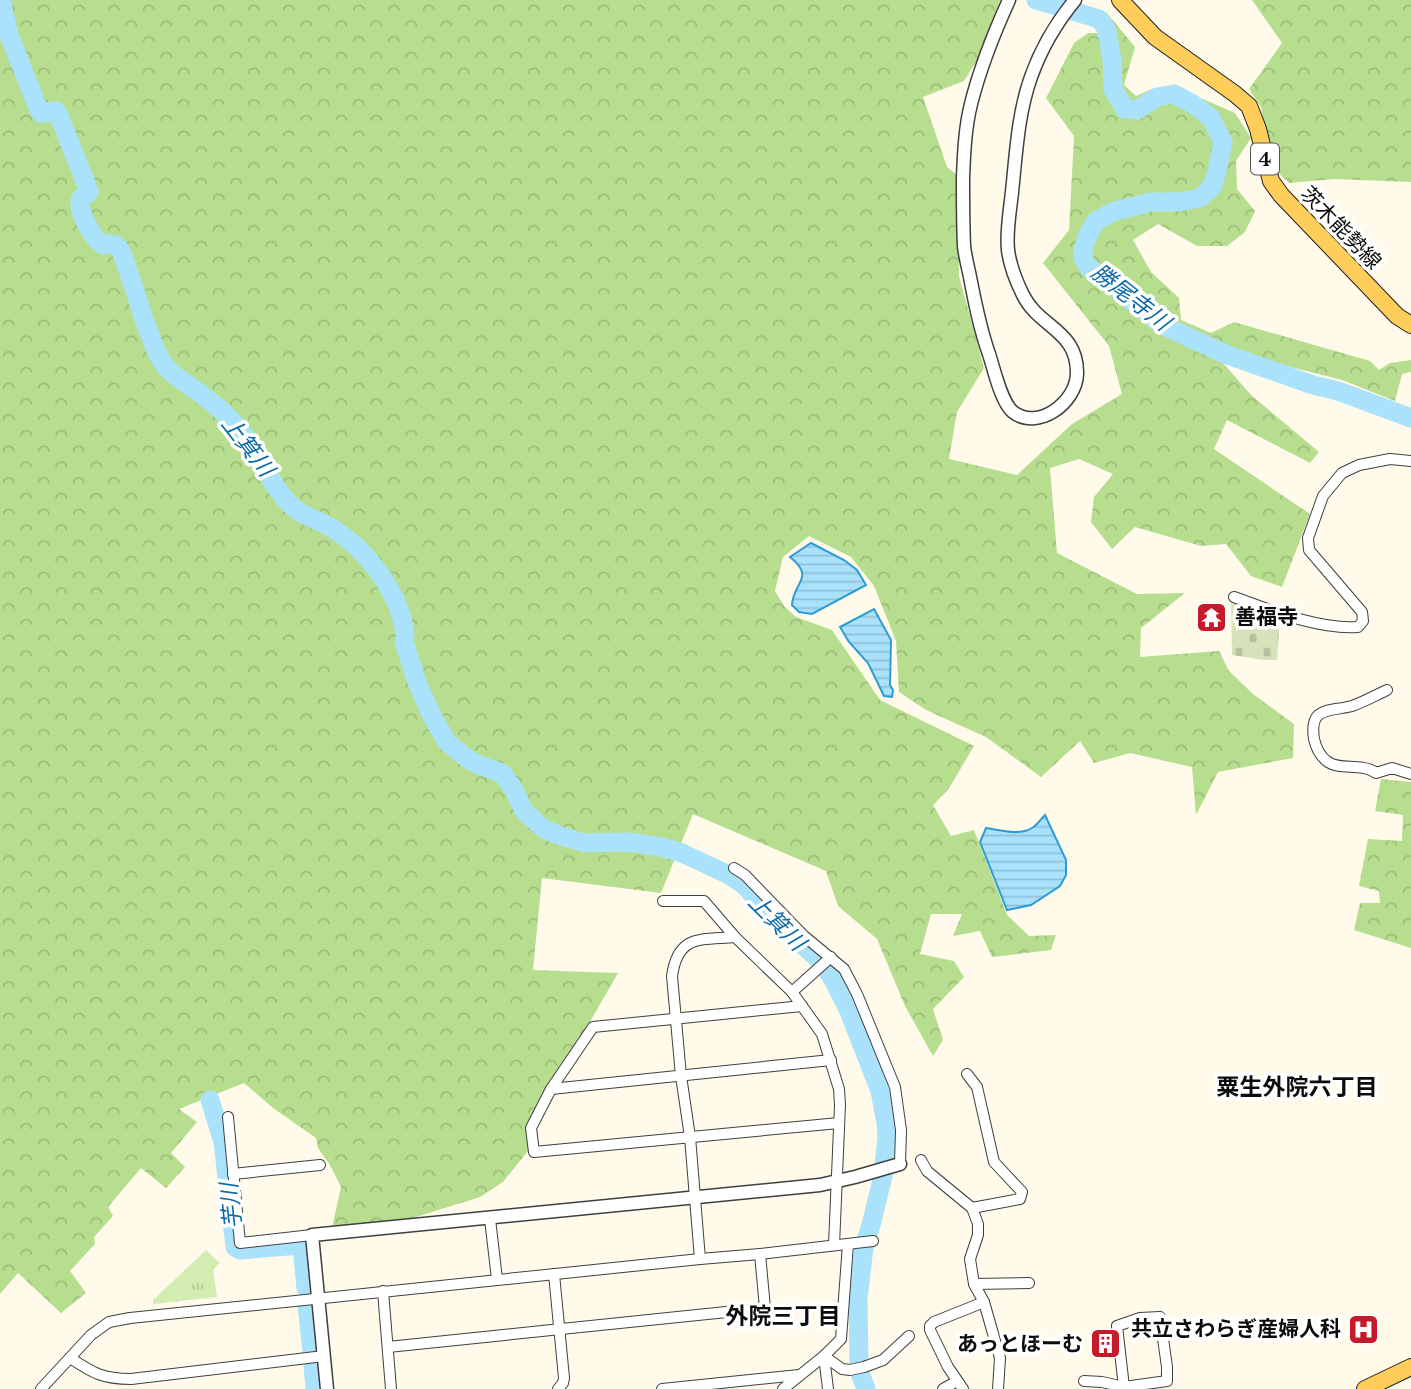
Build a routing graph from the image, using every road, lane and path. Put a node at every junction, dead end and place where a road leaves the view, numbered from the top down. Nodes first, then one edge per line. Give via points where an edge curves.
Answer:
1 (1009, 0) edge
2 (1075, 0) edge
3 (1120, 0) edge
4 (1411, 325) edge
5 (1411, 461) edge
6 (1234, 597) dead end
7 (1387, 690) dead end
8 (1411, 774) edge
9 (734, 868) dead end
10 (663, 901) dead end
11 (735, 937) junction
12 (828, 959) junction
13 (792, 992) junction
14 (802, 1006) junction
15 (676, 1018) junction
16 (831, 1060) junction
17 (967, 1074) dead end
18 (681, 1076) junction
19 (551, 1089) junction
20 (228, 1117) dead end
21 (839, 1123) junction
22 (690, 1137) junction
23 (922, 1160) dead end
24 (320, 1165) dead end
25 (890, 1167) joint
26 (233, 1174) junction
27 (837, 1181) junction
28 (695, 1198) junction
29 (972, 1208) junction
30 (490, 1219) junction
31 (312, 1235) junction
32 (868, 1242) dead end
33 (848, 1244) junction
34 (834, 1245) junction
35 (760, 1254) junction
36 (700, 1258) junction
37 (554, 1274) junction
38 (497, 1279) junction
39 (1029, 1283) dead end
40 (974, 1284) junction
41 (383, 1291) junction
42 (318, 1297) junction
43 (984, 1302) junction
44 (560, 1330) junction
45 (909, 1336) dead end
46 (388, 1347) junction
47 (324, 1356) junction
48 (824, 1356) junction
49 (69, 1358) junction
50 (1411, 1367) edge
51 (799, 1375) junction
52 (1084, 1381) dead end
53 (960, 1385) edge
54 (1124, 1388) edge
55 (41, 1389) edge
56 (327, 1389) edge
57 (391, 1389) edge
58 (558, 1389) edge
59 (662, 1389) edge
60 (783, 1389) edge
61 (828, 1389) edge
62 (943, 1389) edge
63 (998, 1389) edge
64 (1365, 1389) edge

1 - 2 street via 971,105 964,152 964,249 986,345 1008,408 1019,417 1032,419 1049,414 1073,393 1076,360 1071,345 1024,299 1008,250 1008,229 1022,107 1030,79 1040,54
3 - 4 main road, 茨木能勢線 / 4 via 1155,37 1249,106 1271,181 1281,195 1397,316
5 - 6 street via 1390,459 1342,473 1323,496 1308,538 1309,550 1362,612 1358,627 1294,618
7 - 8 street via 1354,705 1323,710 1313,727 1315,742 1330,764 1369,768 1376,773 1392,768
9 - 12 street
10 - 11 street via 704,901
11 - 13 street
11 - 15 street via 692,941 682,948 674,962
12 - 13 street
12 - 25 street via 844,969 895,1087 901,1130
13 - 14 street
14 - 15 street
14 - 16 street via 822,1034
15 - 18 street
15 - 19 street via 593,1027
16 - 18 street
16 - 21 street via 839,1089
17 - 29 street via 977,1087 994,1162 1022,1192 1020,1199
18 - 19 street
18 - 22 street
19 - 22 street via 531,1128 534,1153
20 - 26 street
21 - 22 street
21 - 27 street
22 - 28 street
23 - 29 street via 927,1171
24 - 26 street
25 - 27 street
26 - 31 street via 240,1243
27 - 28 street
27 - 34 street
28 - 30 street
28 - 36 street
29 - 40 street via 978,1224 970,1259
30 - 31 street
30 - 38 street
31 - 42 street
32 - 33 street
33 - 34 street
33 - 48 street via 842,1338
34 - 35 street
35 - 36 street
35 - 44 street via 765,1308
36 - 37 street
37 - 38 street
37 - 44 street
38 - 41 street
39 - 40 street
40 - 43 street
41 - 42 street
41 - 46 street
42 - 47 street
42 - 49 street via 109,1322
43 - 53 street via 930,1326
43 - 63 street via 1000,1358
44 - 46 street
44 - 58 street via 564,1378
45 - 48 street via 883,1360 860,1368 842,1369
46 - 57 street
47 - 49 street via 131,1379 110,1379
47 - 56 street
48 - 51 street
48 - 61 street
49 - 55 street
50 - 64 main road
51 - 59 street
51 - 60 street
52 - 54 street
53 - 62 street
54 - 54 street via 1117,1326 1160,1317 1167,1381

